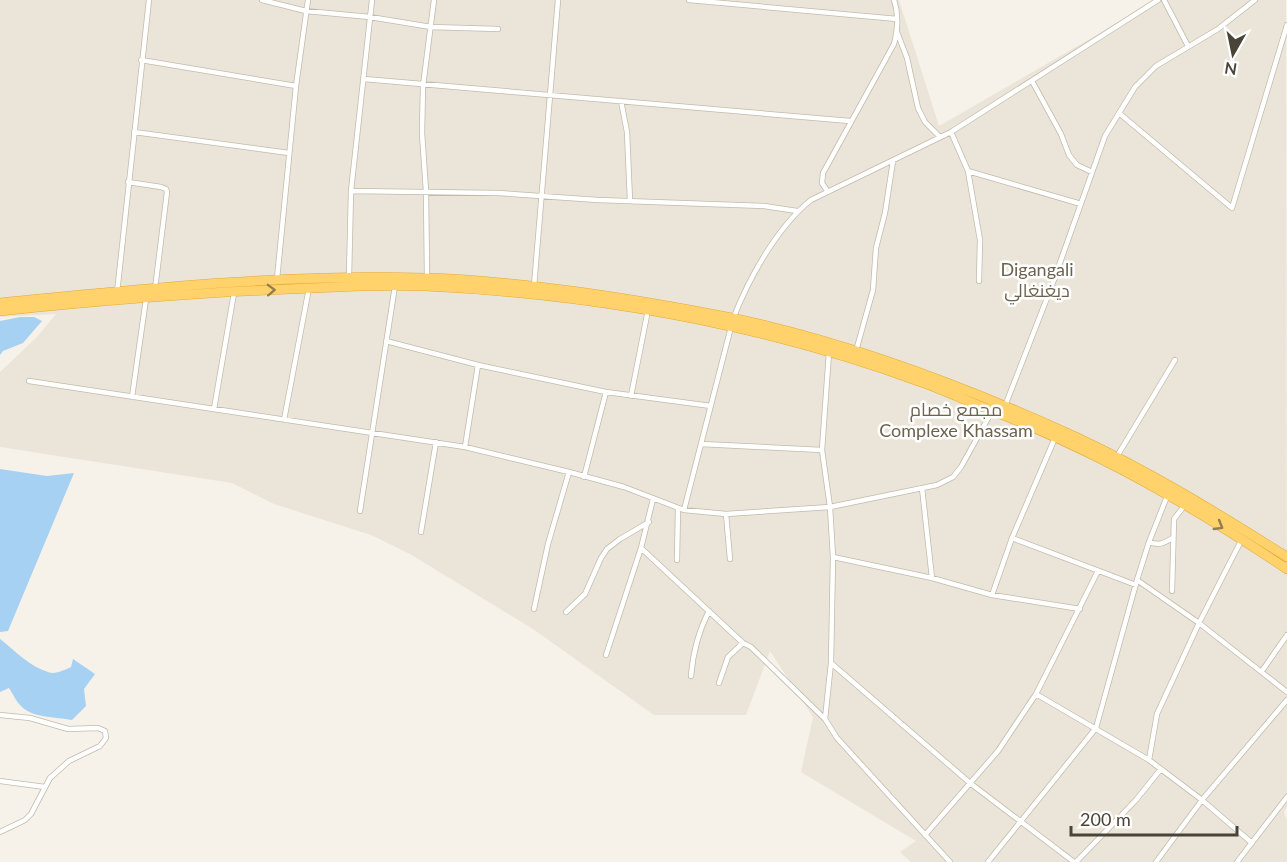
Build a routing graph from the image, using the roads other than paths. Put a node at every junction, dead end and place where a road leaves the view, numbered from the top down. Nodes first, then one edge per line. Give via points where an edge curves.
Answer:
1 (149, 0) edge
2 (262, 0) edge
3 (308, 0) edge
4 (372, 0) edge
5 (434, 0) edge
6 (558, 0) edge
7 (689, 0) edge
8 (894, 0) edge
9 (1158, 0) edge
10 (1164, 0) edge
11 (1255, 0) edge
12 (306, 11) junction
13 (370, 17) junction
14 (897, 19) junction
15 (1287, 25) edge
16 (431, 27) junction
17 (498, 29) dead end
18 (897, 32) junction
19 (1188, 46) junction
20 (141, 60) junction
21 (364, 79) junction
22 (1032, 81) junction
23 (296, 86) junction
24 (423, 86) junction
25 (550, 96) junction
26 (621, 101) junction
27 (1119, 112) junction
28 (850, 121) junction
29 (134, 132) junction
30 (951, 132) junction
31 (940, 137) junction
32 (289, 153) junction
33 (893, 161) junction
34 (968, 171) junction
35 (1092, 172) junction
36 (128, 182) junction
37 (426, 190) junction
38 (351, 191) junction
39 (828, 192) junction
40 (542, 196) junction
41 (630, 201) junction
42 (1081, 204) junction
43 (797, 212) junction
44 (349, 278) junction
45 (427, 278) junction
46 (277, 279) junction
47 (979, 281) dead end
48 (395, 286) junction
49 (534, 286) junction
50 (309, 288) junction
51 (234, 291) junction
52 (150, 292) junction
53 (117, 296) junction
54 (0, 303) edge
55 (24, 305) junction
56 (648, 310) junction
57 (0, 311) edge
58 (733, 322) junction
59 (386, 341) junction
60 (856, 351) junction
61 (829, 352) junction
62 (1175, 360) dead end
63 (478, 365) junction
64 (29, 381) dead end
65 (606, 392) junction
66 (631, 396) junction
67 (132, 397) junction
68 (711, 406) junction
69 (1005, 406) junction
70 (214, 409) junction
71 (992, 411) junction
72 (284, 420) junction
73 (371, 432) junction
74 (1055, 438) junction
75 (436, 442) junction
76 (701, 444) junction
77 (465, 447) junction
78 (822, 450) junction
79 (1116, 458) junction
80 (569, 472) junction
81 (584, 477) junction
82 (922, 488) junction
83 (1168, 494) junction
84 (653, 499) junction
85 (1185, 505) junction
86 (830, 507) junction
87 (678, 508) junction
88 (684, 510) junction
89 (360, 511) dead end
90 (726, 514) junction
91 (649, 522) junction
92 (421, 532) dead end
93 (1012, 538) junction
94 (1173, 538) junction
95 (1242, 539) junction
96 (1149, 542) junction
97 (641, 548) junction
98 (833, 557) junction
99 (1287, 557) edge
100 (730, 559) dead end
101 (677, 560) dead end
102 (1287, 569) edge
103 (1098, 572) junction
104 (932, 578) junction
105 (1136, 583) junction
106 (1172, 591) dead end
107 (992, 595) junction
108 (534, 609) dead end
109 (1080, 609) junction
110 (709, 611) junction
111 (566, 612) dead end
112 (1199, 623) junction
113 (1287, 635) edge
114 (743, 643) junction
115 (606, 655) dead end
116 (831, 663) junction
117 (1262, 671) junction
118 (691, 676) dead end
119 (719, 683) dead end
120 (1287, 692) edge
121 (1036, 694) junction
122 (1287, 699) edge
123 (0, 715) edge
124 (825, 719) junction
125 (1096, 728) junction
126 (1149, 760) junction
127 (1160, 770) junction
128 (0, 781) edge
129 (970, 783) junction
130 (45, 787) junction
131 (1287, 797) edge
132 (1202, 800) junction
133 (1020, 822) junction
134 (0, 832) edge
135 (925, 835) junction
136 (1252, 843) junction
137 (950, 862) edge
138 (988, 862) edge
139 (1075, 862) edge
140 (1156, 862) edge
141 (1237, 862) edge

1 - 20 street
2 - 12 street
3 - 12 street
4 - 13 street
5 - 16 street
6 - 25 street
7 - 14 street
8 - 14 street
9 - 22 street
10 - 19 street
11 - 19 street
12 - 13 street
12 - 23 street
13 - 16 street
13 - 21 street
14 - 18 street
15 - 27 street via 1232,208
16 - 17 street
16 - 24 street
18 - 28 street via 888,56
18 - 31 street via 918,108
19 - 27 street via 1156,66 1134,87
20 - 23 street
20 - 29 street
21 - 24 street
21 - 38 street
22 - 30 street
22 - 35 street via 1069,155 1077,165
23 - 32 street
24 - 25 street
24 - 37 street
25 - 26 street
25 - 40 street
26 - 28 street
26 - 41 street via 627,132
27 - 35 street
28 - 39 street via 823,173 822,183
29 - 32 street
29 - 36 street
30 - 31 street
30 - 34 street
31 - 33 street
32 - 46 street
33 - 39 street
33 - 60 street via 876,248 873,290
34 - 42 street
34 - 47 street via 980,240
35 - 42 street
36 - 52 street via 161,187 167,192
36 - 53 street
37 - 38 street
37 - 40 street
37 - 45 street
38 - 44 street
39 - 43 street
40 - 41 street
40 - 49 street
41 - 43 street via 764,206
42 - 69 street
43 - 58 street via 771,246 745,291
44 - 45 highway
44 - 46 highway
45 - 49 highway
46 - 52 highway
48 - 50 highway
48 - 56 highway via 543,296
48 - 59 street
49 - 58 highway via 649,302
51 -> 50 highway
50 - 72 street
51 - 52 highway
51 - 70 street
52 - 53 highway
52 - 67 street
53 - 55 highway
54 - 55 highway
55 - 57 highway
56 - 58 highway
56 - 66 street
58 - 60 highway
58 - 61 highway
58 - 68 street
59 - 63 street
59 - 73 street
60 - 69 highway
61 - 71 highway via 922,382
61 - 78 street
62 - 79 street
63 - 65 street
63 - 77 street
64 - 67 street
65 - 66 street
65 - 81 street
66 - 68 street
67 - 70 street
68 - 76 street
69 - 79 highway
70 - 72 street
71 - 74 highway
71 - 82 street via 953,477
72 - 73 street
73 - 75 street
73 - 89 street
74 - 83 highway
74 - 93 street
75 - 77 street
75 - 92 street
76 - 78 street
76 - 88 street
77 - 80 street
78 - 86 street
79 - 99 highway via 1206,506
80 - 81 street
80 - 108 street
81 - 84 street
82 - 86 street
82 - 104 street
83 - 85 highway
83 - 96 street
84 - 87 street
84 - 91 street
85 - 94 street via 1174,519
85 -> 95 highway
86 - 90 street
86 - 98 street
87 - 88 street
87 - 101 street
88 - 90 street
90 - 100 street
91 - 97 street
91 - 111 street via 607,549 585,594
93 - 103 street
93 - 107 street
94 - 96 street via 1156,545
94 - 106 street
95 - 102 highway
95 - 112 street
96 - 105 street
97 - 110 street
97 - 115 street
98 - 104 street
98 - 116 street
103 - 105 street
103 - 109 street
104 - 107 street
105 - 112 street
105 - 125 street
107 - 109 street
109 - 121 street
110 - 114 street
110 - 118 street via 698,637
112 - 117 street
112 - 126 street via 1157,714
113 - 117 street
114 - 119 street via 728,657
114 - 124 street
116 - 124 street
116 - 129 street
117 - 120 street
121 - 125 street
121 - 129 street via 998,751
122 - 132 street
123 - 130 street via 30,718 68,729 105,731 106,738 100,746 69,761
124 - 135 street via 837,738
125 - 126 street
125 - 133 street
126 - 127 street
127 - 132 street
127 - 139 street
128 - 130 street
129 - 133 street
129 - 135 street
130 - 134 street via 31,814
131 - 136 street
132 - 136 street
132 - 140 street
133 - 138 street
133 - 139 street
135 - 137 street
136 - 141 street

